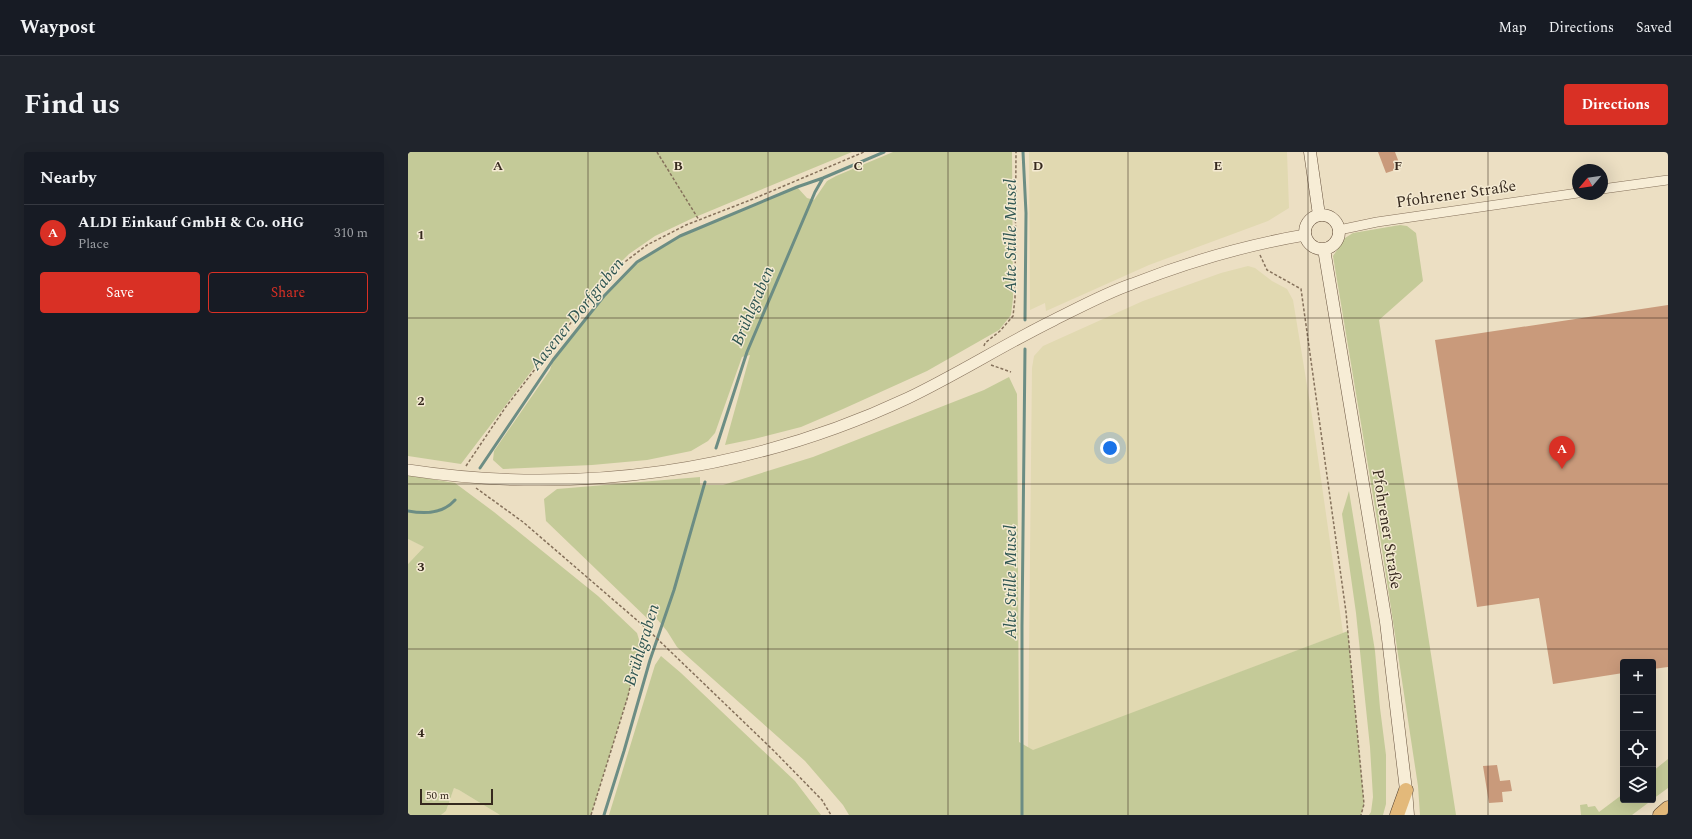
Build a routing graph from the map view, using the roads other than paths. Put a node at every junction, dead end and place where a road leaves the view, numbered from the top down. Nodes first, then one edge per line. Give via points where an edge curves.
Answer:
1 (1310, 152) edge
2 (1668, 180) edge
3 (1608, 188) edge
4 (1572, 194) edge
5 (1319, 215) junction
6 (1339, 230) junction
7 (1305, 235) junction
8 (1324, 249) junction
9 (408, 470) edge
10 (1406, 790) junction
11 (1668, 808) edge
12 (1397, 815) edge
13 (1408, 815) edge
14 (1660, 815) edge

1 - 5 main road
2 - 3 street
4 - 6 street, Pfohrener Straße
5 - 6 main road via 1332,218
5 - 7 main road via 1306,225
6 - 8 main road via 1336,242
7 - 8 main road via 1314,247
7 - 9 street via 1258,244 1197,261 1130,284 1052,321 909,397 818,434 760,452 710,464 584,480 526,480
8 - 10 main road, Pfohrener Straße via 1386,622
10 - 12 highway
10 - 13 main road, Pfohrener Straße
11 - 14 highway

